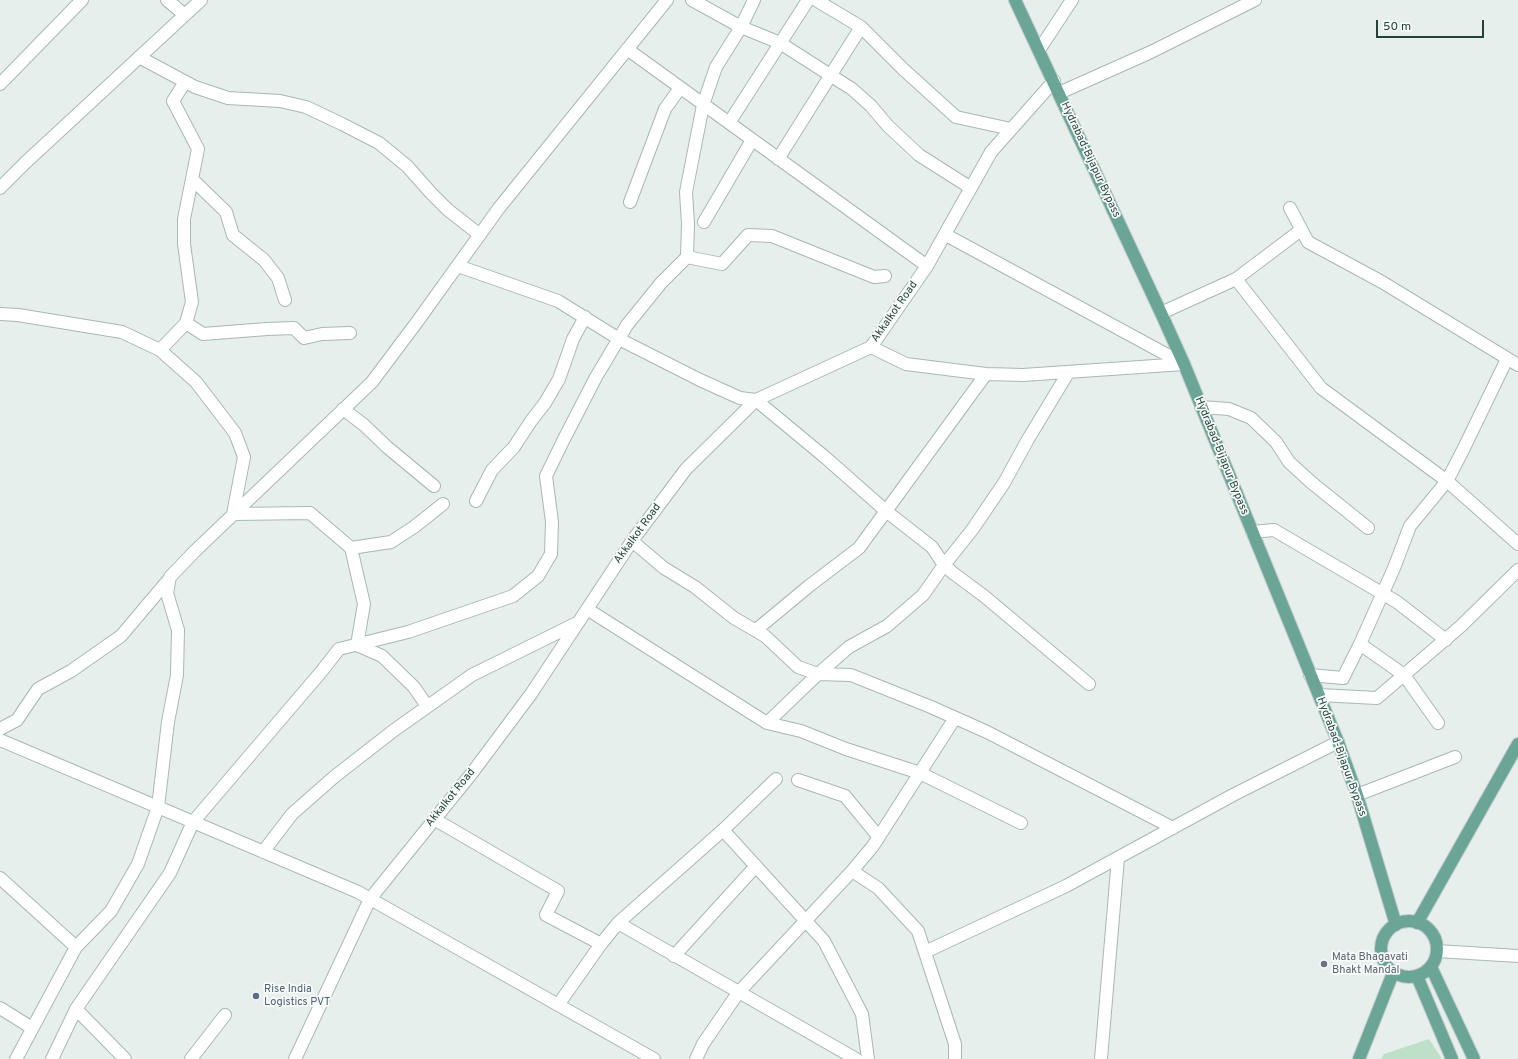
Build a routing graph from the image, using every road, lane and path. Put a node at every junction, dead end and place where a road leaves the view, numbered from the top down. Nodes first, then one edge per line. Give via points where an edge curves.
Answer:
1 (82, 0) edge
2 (167, 0) edge
3 (201, 0) edge
4 (667, 0) edge
5 (692, 0) edge
6 (754, 0) edge
7 (808, 0) edge
8 (816, 0) edge
9 (1015, 0) edge
10 (1072, 0) edge
11 (1255, 0) edge
12 (185, 15) junction
13 (741, 27) junction
14 (861, 27) junction
15 (780, 43) junction
16 (627, 49) junction
17 (1039, 50) junction
18 (139, 57) junction
19 (831, 75) junction
20 (1054, 81) junction
21 (185, 82) junction
22 (0, 84) edge
23 (680, 88) junction
24 (1059, 93) junction
25 (703, 105) junction
26 (729, 123) junction
27 (1011, 129) junction
28 (752, 140) junction
29 (778, 159) junction
30 (192, 179) junction
31 (0, 188) edge
32 (971, 188) junction
33 (630, 202) dead end
34 (1290, 208) dead end
35 (704, 222) dead end
36 (1301, 230) junction
37 (946, 234) junction
38 (480, 235) junction
39 (687, 257) junction
40 (458, 266) junction
41 (927, 266) junction
42 (885, 276) dead end
43 (1236, 279) junction
44 (286, 300) dead end
45 (1161, 313) junction
46 (0, 314) edge
47 (585, 317) junction
48 (186, 323) junction
49 (350, 333) dead end
50 (619, 339) junction
51 (871, 347) junction
52 (160, 350) junction
53 (1507, 359) junction
54 (1184, 364) junction
55 (1518, 365) edge
56 (1068, 373) junction
57 (986, 374) junction
58 (756, 400) junction
59 (1201, 407) junction
60 (343, 409) junction
61 (1447, 481) junction
62 (434, 486) dead end
63 (476, 501) dead end
64 (443, 504) dead end
65 (886, 511) junction
66 (233, 514) junction
67 (1368, 528) dead end
68 (1252, 532) junction
69 (632, 541) junction
70 (1518, 544) edge
71 (351, 548) junction
72 (944, 565) junction
73 (1518, 570) edge
74 (170, 578) junction
75 (1383, 594) junction
76 (587, 609) junction
77 (578, 622) junction
78 (756, 630) junction
79 (1446, 640) junction
80 (1360, 644) junction
81 (357, 645) junction
82 (818, 674) junction
83 (1310, 674) junction
84 (1404, 676) junction
85 (1089, 684) dead end
86 (1319, 695) junction
87 (427, 706) junction
88 (955, 718) junction
89 (767, 722) junction
90 (1438, 723) dead end
91 (0, 729) edge
92 (0, 740) edge
93 (1338, 742) junction
94 (1518, 744) edge
95 (1454, 757) dead end
96 (920, 773) junction
97 (776, 779) dead end
98 (798, 780) dead end
99 (1357, 795) junction
100 (158, 807) junction
101 (434, 819) junction
102 (193, 822) junction
103 (1020, 823) dead end
104 (1172, 828) junction
105 (723, 830) junction
106 (878, 836) junction
107 (263, 852) junction
108 (1118, 858) junction
109 (756, 866) junction
110 (852, 870) junction
111 (0, 878) edge
112 (370, 899) junction
113 (806, 920) junction
114 (1417, 922) junction
115 (618, 923) junction
116 (1396, 925) junction
117 (601, 944) junction
118 (76, 947) junction
119 (1437, 951) junction
120 (925, 952) junction
121 (674, 956) junction
122 (1518, 956) edge
123 (1430, 967) junction
124 (1393, 973) junction
125 (1417, 976) junction
126 (738, 993) junction
127 (558, 1005) junction
128 (0, 1008) edge
129 (76, 1008) junction
130 (225, 1015) dead end
131 (32, 1028) junction
132 (16, 1059) edge
133 (52, 1059) edge
134 (125, 1059) edge
135 (191, 1059) edge
136 (295, 1059) edge
137 (654, 1059) edge
138 (696, 1059) edge
139 (856, 1059) edge
140 (868, 1059) edge
141 (955, 1059) edge
142 (1100, 1059) edge
143 (1359, 1059) edge
144 (1452, 1059) edge
145 (1474, 1059) edge

1 - 22 street
2 - 12 street
3 - 12 street
4 - 16 street
5 - 13 street
6 - 13 street
7 - 15 street
8 - 14 street
9 - 17 main road, Hydrabad-Bijapur Bypass
10 - 17 street
11 - 24 street via 1151,52
12 - 18 street
13 - 15 street
13 - 25 street via 716,67
14 - 19 street
14 - 27 street via 956,117
15 - 19 street
15 - 26 street
16 - 23 street
16 - 38 street
17 - 20 main road, Hydrabad-Bijapur Bypass
18 - 21 street
18 - 31 street
19 - 29 street
19 - 32 street via 871,106 919,155
20 - 24 main road, Hydrabad-Bijapur Bypass
20 - 27 street, Akkalkot Road
21 - 30 street via 173,101 198,149
21 - 38 street via 194,88 228,98 280,101 306,107 379,143 408,166 448,210
23 - 25 street
23 - 33 street via 665,109
24 - 45 main road, Hydrabad-Bijapur Bypass
25 - 26 street
25 - 39 street via 686,192
26 - 28 street
27 - 32 street, Akkalkot Road via 991,152
28 - 29 street
28 - 35 street
29 - 41 street
30 - 44 street via 226,212 233,235 264,260 278,278
30 - 48 street via 184,219 184,244 192,302
32 - 37 street, Akkalkot Road
34 - 36 street
36 - 43 street
36 - 53 street via 1308,242 1382,282
37 - 41 street, Akkalkot Road
37 - 54 street
38 - 40 street
39 - 42 street via 722,264 748,235 772,236 874,277
39 - 50 street via 661,283
40 - 47 street via 558,301
40 - 60 street via 372,382
41 - 51 street, Akkalkot Road
43 - 45 street
43 - 61 street via 1321,388
45 - 54 main road, Hydrabad-Bijapur Bypass
46 - 52 street via 122,332
47 - 50 street
47 - 63 street via 545,403 514,447 492,470
48 - 49 street via 203,334 294,328 304,338 322,334
48 - 52 street
50 - 58 street via 740,398
50 - 81 street via 593,383 546,476 552,522 551,554 538,576 513,596 408,632
51 - 57 street via 906,364
51 - 58 street, Akkalkot Road
52 - 66 street via 196,382 235,433 244,457
53 - 55 street
53 - 61 street
54 - 56 street
54 - 59 main road, Hydrabad-Bijapur Bypass
56 - 57 street
56 - 72 street via 1026,441 1004,483
57 - 65 street
58 - 65 street
58 - 69 street, Akkalkot Road via 686,469
59 - 67 street via 1229,409 1251,418 1312,483
59 - 68 main road, Hydrabad-Bijapur Bypass
60 - 62 street
60 - 66 street
61 - 70 street
61 - 75 street via 1410,526
64 - 71 street via 391,542
65 - 72 street via 932,547
65 - 78 street via 859,548
66 - 71 street via 310,513
66 - 74 street
68 - 75 street via 1274,530
68 - 83 main road, Hydrabad-Bijapur Bypass
69 - 76 street, Akkalkot Road
69 - 78 street via 664,568 695,587 734,618
71 - 81 street via 364,604
72 - 82 street via 923,595 887,626 849,647
72 - 85 street
73 - 79 street
74 - 91 street via 121,636 71,671 38,689 17,720
74 - 100 street via 167,593 178,630 178,675 168,722
75 - 79 street
75 - 80 street
76 - 77 street, Akkalkot Road
76 - 89 street
77 - 87 street via 472,675
77 - 101 street, Akkalkot Road via 531,694
78 - 82 street via 798,667
79 - 84 street
80 - 83 street via 1343,678
80 - 84 street
81 - 87 street via 382,656 414,687
81 - 102 street via 339,649
82 - 88 street via 851,675
82 - 89 street
83 - 86 main road, Hydrabad-Bijapur Bypass
84 - 86 street via 1377,698
84 - 90 street
86 - 93 main road, Hydrabad-Bijapur Bypass
87 - 107 street via 340,772 292,814
88 - 96 street
88 - 104 street
89 - 96 street via 801,731 846,750
92 - 100 street
93 - 99 main road, Hydrabad-Bijapur Bypass
93 - 104 street
94 - 114 main road
95 - 99 street
96 - 103 street
96 - 106 street
97 - 105 street
98 - 106 street via 845,796
99 - 116 main road, Hydrabad-Bijapur Bypass
100 - 102 street
100 - 118 street via 138,864 111,911
101 - 112 street, Akkalkot Road
101 - 117 street via 558,891 546,915
102 - 107 street
102 - 129 street via 170,873
104 - 108 street
105 - 109 street
105 - 115 street
106 - 110 street via 873,846
107 - 112 street
108 - 120 street via 1066,886
108 - 142 street
109 - 113 street
109 - 121 street
110 - 113 street
110 - 120 street via 878,888 918,931
111 - 118 street
112 - 127 street
112 - 136 street, Akkalkot Road
113 - 126 street
113 - 140 street via 824,941 862,1014
114 - 116 main road
114 - 119 main road via 1432,933
115 - 117 street
115 - 121 street
116 - 124 main road via 1386,934 1381,948 1386,966
117 - 127 street
118 - 131 street
119 - 122 street
119 - 123 main road
120 - 141 street via 955,1044
121 - 126 street
123 - 125 main road
123 - 145 main road
124 - 125 main road via 1408,977
124 - 143 main road
125 - 144 main road
126 - 138 street via 703,1044
126 - 139 street
127 - 137 street
128 - 131 street
129 - 133 street
129 - 134 street
130 - 135 street
131 - 132 street

